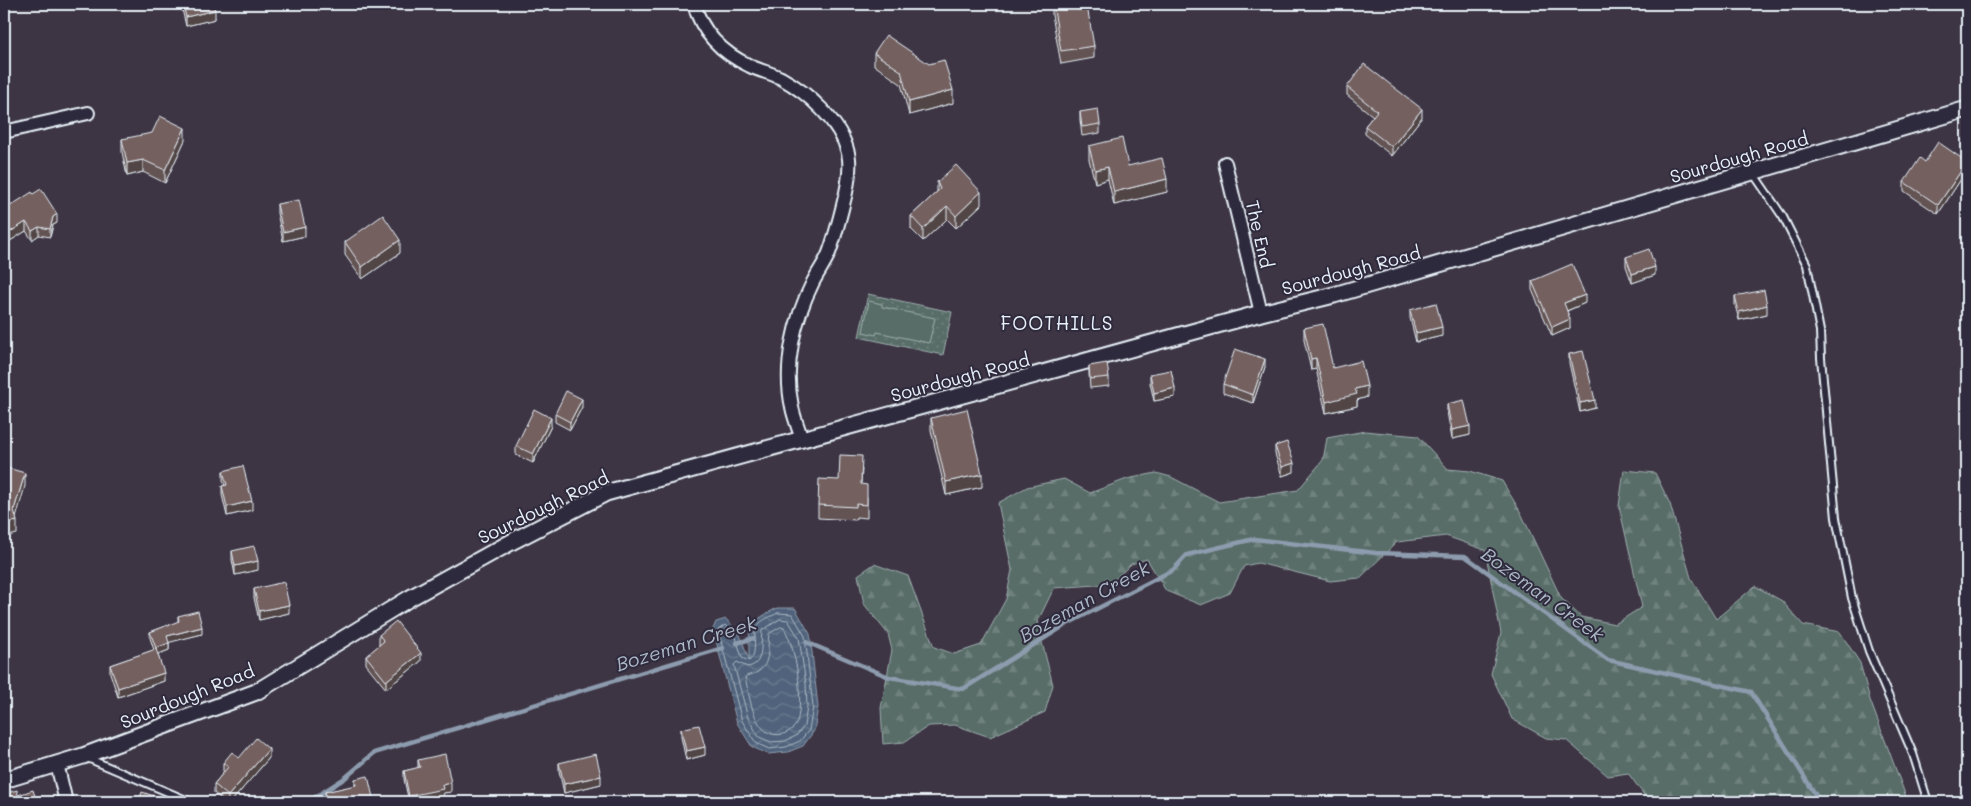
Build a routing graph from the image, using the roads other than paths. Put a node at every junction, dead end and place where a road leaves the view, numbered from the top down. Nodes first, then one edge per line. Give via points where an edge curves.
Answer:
1 (694, 4) edge
2 (1967, 109) edge
3 (88, 113) dead end
4 (4, 132) edge
5 (1225, 163) dead end
6 (1753, 172) junction
7 (1261, 313) junction
8 (802, 440) junction
9 (83, 756) junction
10 (57, 764) junction
11 (4, 780) edge
12 (66, 802) edge
13 (191, 802) edge
14 (1928, 802) edge

1 - 8 street via 698,21 720,49 749,66 782,78 810,98 835,124 848,153 848,186 839,220 829,254 800,315 791,348 790,399
2 - 6 street, Sourdough Road
3 - 4 street
5 - 7 street, The End
6 - 7 street, Sourdough Road via 1417,272
6 - 14 lane via 1783,217 1807,265 1820,331 1836,518 1852,598 1869,651 1907,736
7 - 8 street, Sourdough Road
8 - 9 street, Sourdough Road via 606,493 410,598 256,692
9 - 10 street, Sourdough Road
9 - 13 lane
10 - 11 street, Sourdough Road
10 - 12 street

